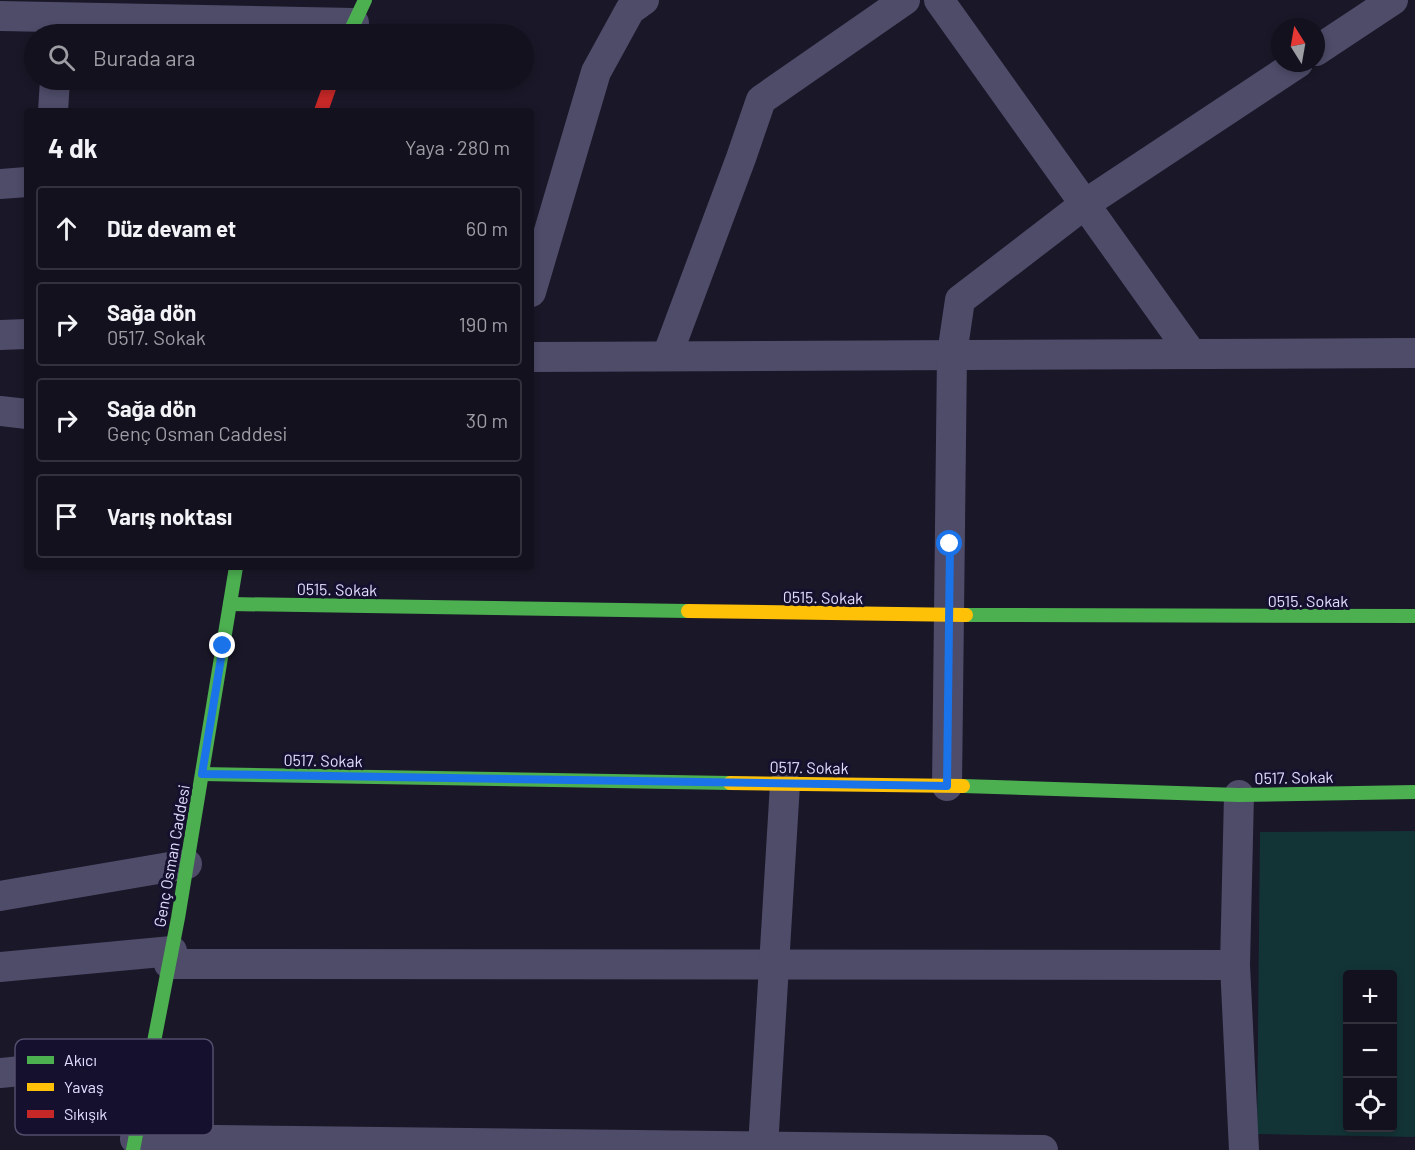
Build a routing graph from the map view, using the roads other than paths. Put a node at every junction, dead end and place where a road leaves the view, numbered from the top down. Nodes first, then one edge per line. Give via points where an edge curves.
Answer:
1 (905, 0) edge
2 (939, 0) edge
3 (1393, 0) edge
4 (627, 3) edge
5 (0, 16) edge
6 (58, 17) edge
7 (356, 19) edge
8 (1325, 45) edge
9 (1284, 72) edge
10 (54, 90) edge
11 (328, 90) edge
12 (53, 108) edge
13 (322, 108) edge
14 (24, 182) edge
15 (0, 184) edge
16 (1085, 204) junction
17 (534, 282) edge
18 (24, 334) edge
19 (0, 335) edge
20 (1191, 353) junction
21 (1415, 353) edge
22 (952, 354) junction
23 (667, 356) junction
24 (534, 357) edge
25 (0, 411) edge
26 (24, 414) edge
27 (236, 570) edge
28 (230, 604) junction
29 (949, 615) junction
30 (1415, 616) edge
31 (202, 774) junction
32 (785, 784) junction
33 (947, 786) junction
34 (1415, 792) edge
35 (1239, 795) junction
36 (187, 864) junction
37 (0, 896) edge
38 (170, 957) junction
39 (1235, 964) junction
40 (774, 965) junction
41 (0, 967) edge
42 (155, 1039) edge
43 (15, 1072) edge
44 (0, 1074) edge
45 (134, 1145) edge
46 (749, 1148) edge
47 (1043, 1150) edge
48 (1244, 1150) edge

1 - 23 street via 761,100
2 - 16 street
3 - 8 street
4 - 17 street via 596,72
5 - 6 street
6 - 7 street
9 - 16 street
10 - 12 street
11 - 13 street
14 - 15 street
16 - 20 street
16 - 22 street via 960,300
18 - 19 street
20 - 21 street
20 - 22 street
22 - 23 street
22 - 29 street
23 - 24 street
25 - 26 street
27 - 28 street, Genç Osman Caddesi
28 - 29 street, 0515. Sokak
28 - 31 street, Genç Osman Caddesi
29 - 30 street, 0515. Sokak
29 - 33 street
31 - 32 street, 0517. Sokak
31 - 36 street, Genç Osman Caddesi
32 - 33 street, 0517. Sokak
32 - 40 street
33 - 35 street, 0517. Sokak
34 - 35 street, 0517. Sokak
35 - 39 street
36 - 37 street
36 - 38 street, Genç Osman Caddesi
38 - 40 street
38 - 41 street
38 - 42 street, Genç Osman Caddesi
39 - 40 street
39 - 48 street
40 - 46 street
43 - 44 street
45 - 46 street
46 - 47 street

